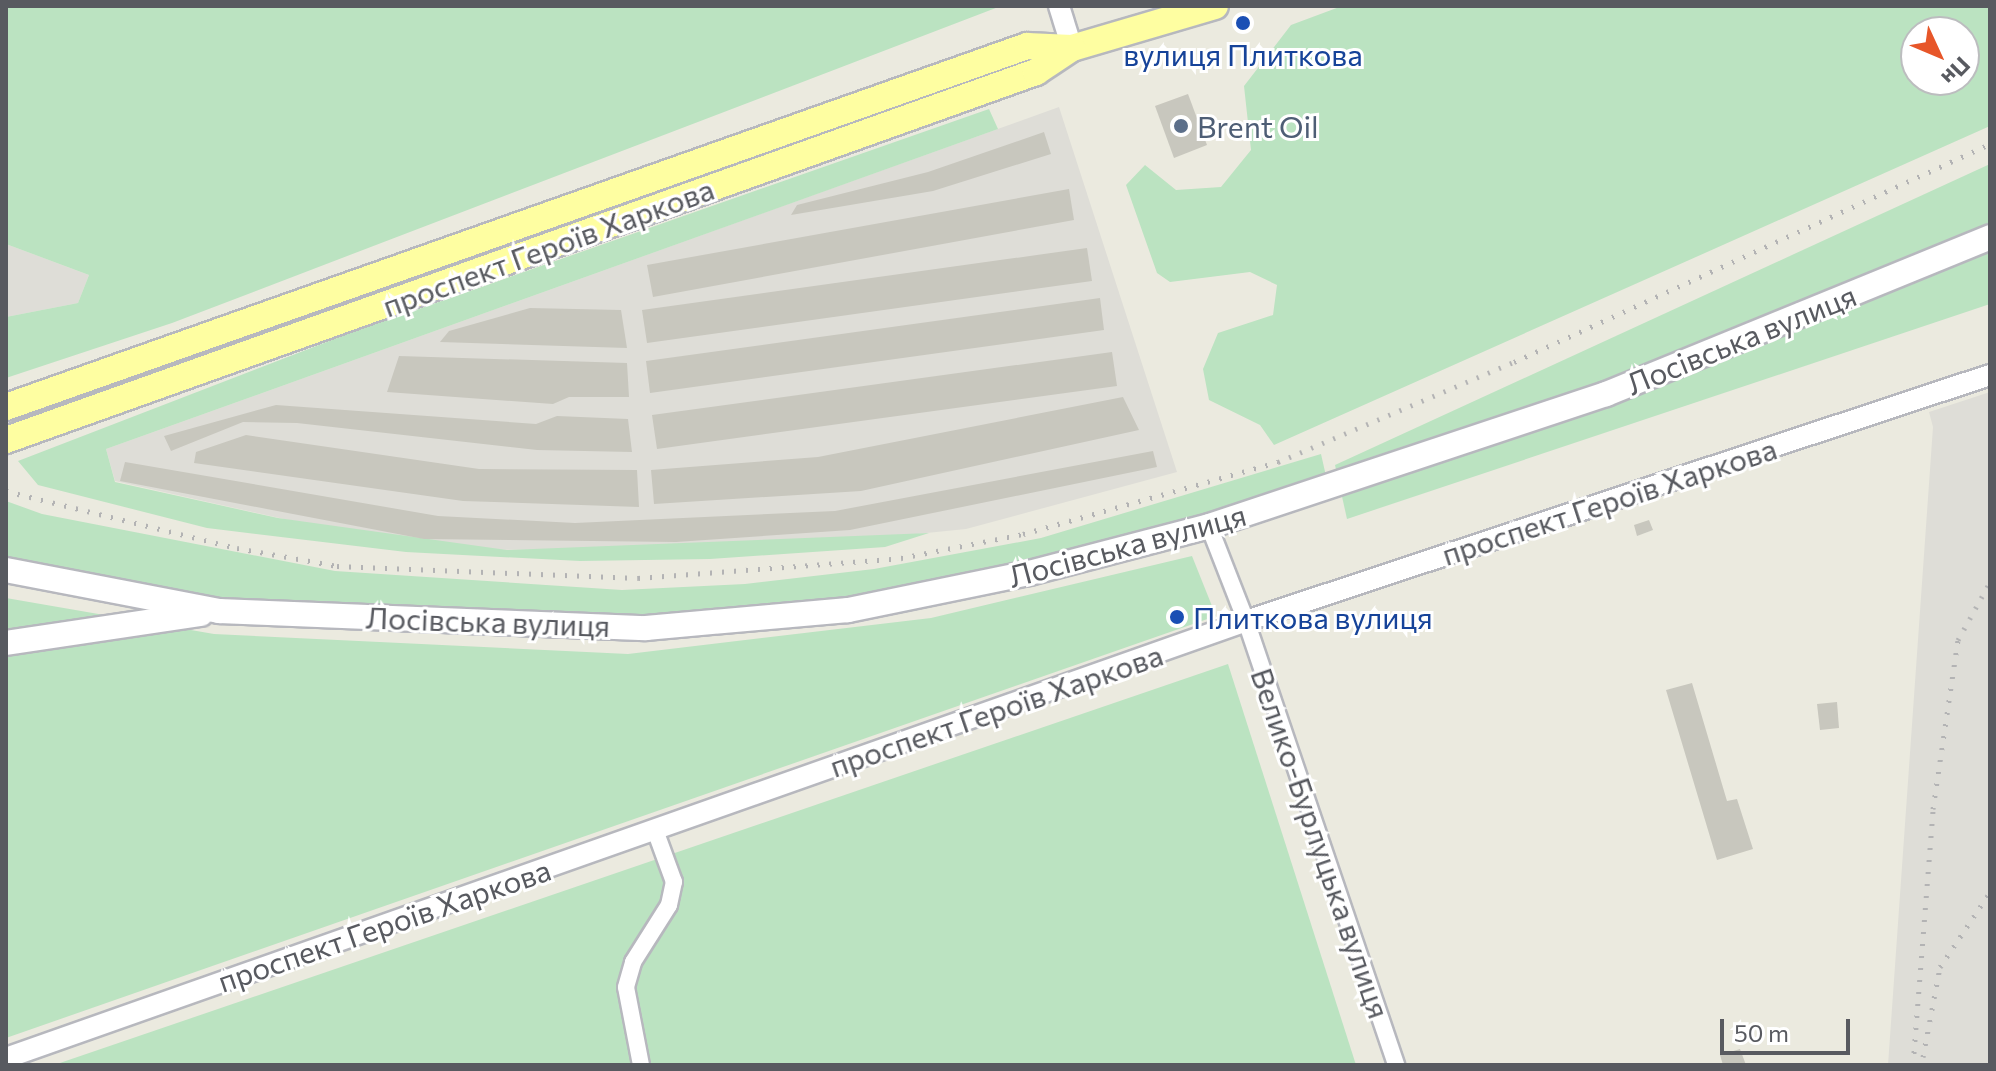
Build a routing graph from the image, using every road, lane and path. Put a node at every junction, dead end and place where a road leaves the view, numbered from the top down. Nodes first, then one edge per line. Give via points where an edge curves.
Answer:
1 (1059, 6) edge
2 (1215, 6) edge
3 (1072, 48) junction
4 (1990, 237) edge
5 (1990, 375) edge
6 (6, 407) edge
7 (6, 440) edge
8 (1209, 526) junction
9 (6, 570) edge
10 (219, 611) junction
11 (1246, 621) junction
12 (6, 643) edge
13 (655, 830) junction
14 (6, 1058) edge
15 (641, 1065) edge
16 (1396, 1065) edge

1 - 3 street
2 - 3 main road, проспект Героїв Харкова
3 - 6 main road, проспект Героїв Харкова via 1027,46
3 - 7 main road, проспект Героїв Харкова via 1027,76
4 - 8 main road, Лосівська вулиця via 1606,394
5 - 11 street, проспект Героїв Харкова
8 - 10 main road, Лосівська вулиця via 1029,573 848,610 646,628
8 - 11 street
9 - 10 main road
10 - 12 main road
11 - 13 street, проспект Героїв Харкова
11 - 16 street, Велико-Бурлуцька вулиця
13 - 14 street, проспект Героїв Харкова
13 - 15 street via 674,882 669,905 633,962 626,987

